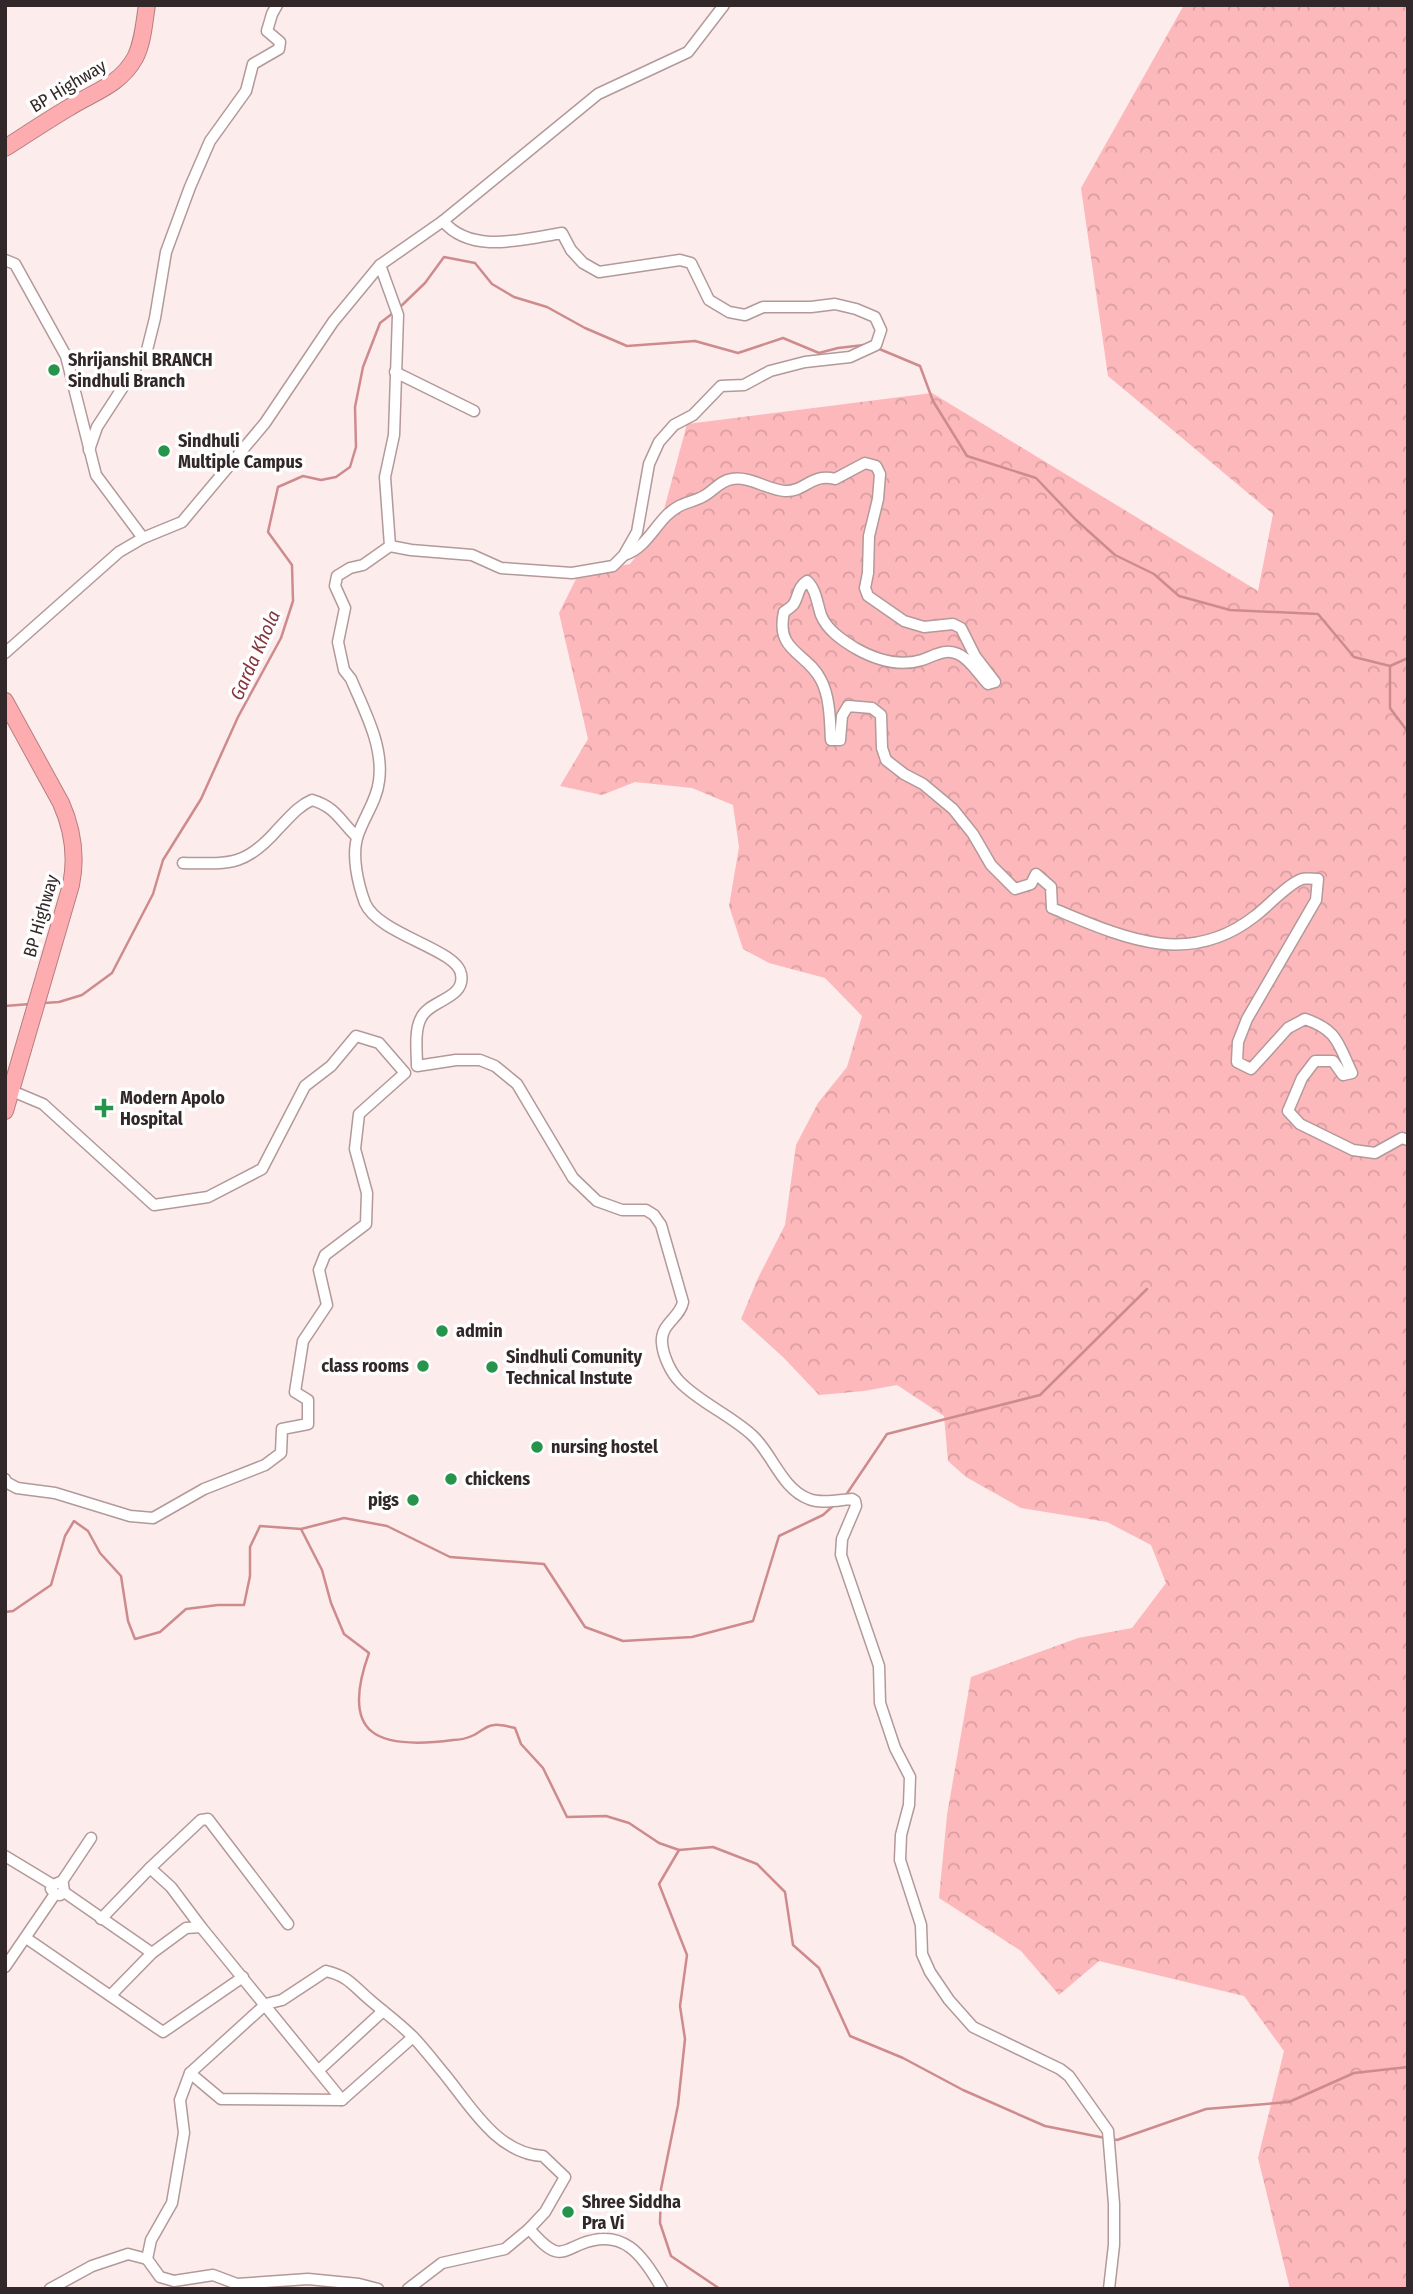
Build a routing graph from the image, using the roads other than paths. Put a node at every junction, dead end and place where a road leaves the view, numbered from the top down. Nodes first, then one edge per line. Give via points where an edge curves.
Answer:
1 (147, 5) edge
2 (277, 5) edge
3 (724, 5) edge
4 (5, 148) edge
5 (443, 221) junction
6 (5, 260) edge
7 (380, 265) junction
8 (395, 372) junction
9 (474, 411) dead end
10 (89, 452) junction
11 (143, 538) junction
12 (390, 546) junction
13 (624, 555) junction
14 (5, 653) edge
15 (5, 701) edge
16 (357, 837) junction
17 (183, 863) dead end
18 (417, 1066) junction
19 (405, 1073) junction
20 (12, 1091) junction
21 (5, 1111) edge
22 (1408, 1140) edge
23 (5, 1479) edge
24 (91, 1838) dead end
25 (7, 1860) edge
26 (150, 1868) junction
27 (58, 1888) junction
28 (101, 1919) junction
29 (288, 1924) dead end
30 (201, 1927) junction
31 (26, 1938) junction
32 (152, 1953) junction
33 (5, 1967) edge
34 (243, 1977) junction
35 (111, 1995) junction
36 (266, 2004) junction
37 (383, 2011) junction
38 (413, 2037) junction
39 (319, 2070) junction
40 (190, 2073) junction
41 (342, 2100) junction
42 (530, 2229) junction
43 (148, 2259) junction
44 (50, 2289) edge
45 (378, 2289) edge
46 (408, 2289) edge
47 (662, 2289) edge
48 (1109, 2289) edge

1 - 4 highway, BP Highway via 135,58 122,75
2 - 10 street via 267,31 280,42 279,49 253,64 246,91 209,141 166,252 147,350 97,427
3 - 5 street via 688,52 598,94
5 - 7 street
5 - 13 street via 464,238 487,242 562,233 583,264 599,272 680,260 691,263 709,300 729,312 745,315 763,307 835,304 875,317 881,330 876,345 867,350 770,371 744,385 721,386 693,415 674,425 649,464 637,532
6 - 10 street via 15,264 66,356
7 - 8 street via 398,315
7 - 11 street via 333,322 265,423 182,522
8 - 9 street
8 - 12 street via 394,435 385,477
10 - 11 street via 96,475
11 - 14 street via 119,552
12 - 13 street via 472,555 501,568 572,573 613,566
12 - 16 street via 335,581 345,608 338,642 344,670 377,747 379,780
13 - 22 street via 635,552 676,508 699,499 720,482 736,478 782,491 795,490 824,476 835,479 865,463 876,466 880,474 869,536 868,596 904,621 961,628 995,681 988,684 960,654 948,651 898,664 856,649 836,636 822,618 813,586 807,581 784,612 782,633 820,679 831,740 840,740 842,716 848,706 872,708 881,715 886,760 953,809 1015,889 1031,884 1036,874 1051,887 1052,908 1102,929 1160,944 1193,945 1255,916 1302,879 1318,879 1316,900 1247,1019 1238,1042 1237,1062 1251,1069 1288,1028 1306,1019 1324,1025 1352,1073 1343,1076 1333,1061 1315,1061 1288,1111 1300,1124 1353,1150 1376,1153 1402,1138
15 - 20 highway, BP Highway via 68,817 75,846 74,872
16 - 17 street via 332,808 312,800 291,814 261,849 243,859 227,864
16 - 18 street via 358,881 366,906 382,923 442,955 461,973 461,985 454,994 421,1018
18 - 19 street
18 - 48 street via 456,1060 480,1060 495,1066 517,1084 573,1178 597,1201 654,1215 683,1302 663,1330 662,1343 679,1381 754,1436 801,1495 812,1501 855,1502 841,1555 879,1666 880,1703 910,1777 900,1860 921,1925 922,1954 948,2000 973,2027 1060,2069 1108,2131 1114,2204
19 - 20 street via 380,1043 356,1036 331,1066 305,1086 262,1170 208,1197 154,1205 43,1104
19 - 23 street via 359,1114 355,1149 367,1193 366,1224 325,1255 319,1270 327,1305 303,1341 295,1392 308,1400 308,1424 282,1429 281,1454 153,1518 17,1488
20 - 21 highway, BP Highway
24 - 27 street
25 - 27 street
26 - 28 street
26 - 29 street via 201,1820 208,1819
26 - 30 street
27 - 28 street
27 - 31 street
28 - 32 street
30 - 32 street via 186,1928
30 - 34 street
31 - 33 street
31 - 35 street
32 - 35 street
34 - 35 street via 163,2032
34 - 36 street
36 - 37 street via 282,2000 326,1971 351,1980
36 - 39 street
36 - 40 street
37 - 38 street
37 - 39 street
38 - 41 street
38 - 42 street via 499,2139 530,2155 543,2156 565,2177
39 - 41 street
40 - 41 street via 221,2098
40 - 43 street via 180,2100 184,2133 172,2203 151,2240
42 - 46 street via 505,2249 442,2263
42 - 47 street via 555,2251 588,2241 623,2241
43 - 44 street via 128,2254 92,2266
43 - 45 street via 160,2277 174,2281 213,2276 237,2284 308,2279

